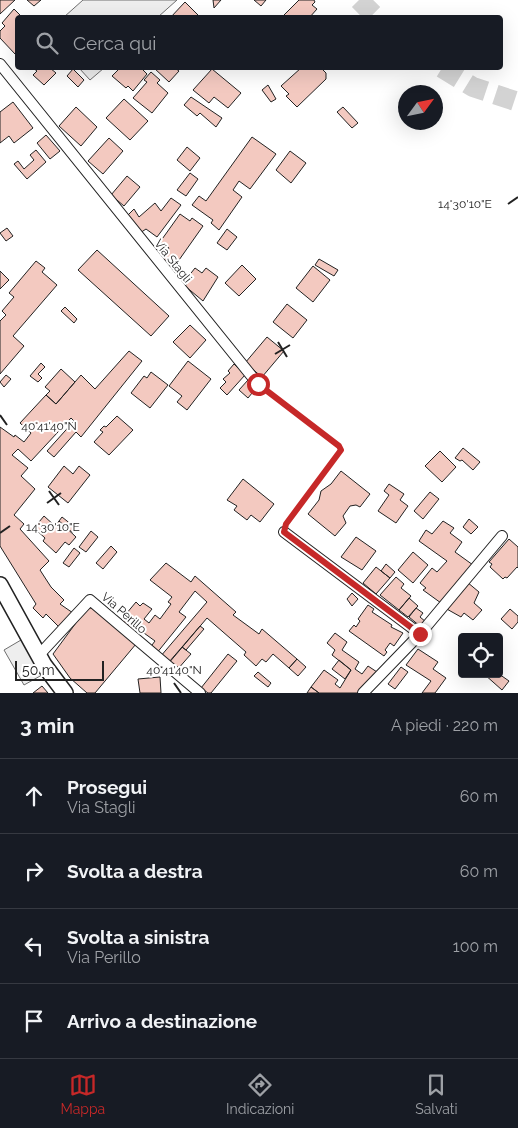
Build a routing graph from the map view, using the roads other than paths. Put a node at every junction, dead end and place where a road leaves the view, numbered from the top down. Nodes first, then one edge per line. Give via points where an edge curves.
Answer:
1 (0, 64) edge
2 (3, 76) edge
3 (258, 384) road end
4 (284, 532) road end
5 (502, 536) dead end
6 (0, 585) edge
7 (420, 634) junction
8 (38, 656) junction
9 (65, 693) edge
10 (200, 693) edge
11 (363, 693) edge

1 - 2 street, Via Stagli
2 - 3 street, Via Stagli
4 - 7 street
5 - 7 street
6 - 8 street
7 - 11 street
8 - 9 street
8 - 10 street, Via Perillo via 90,600

